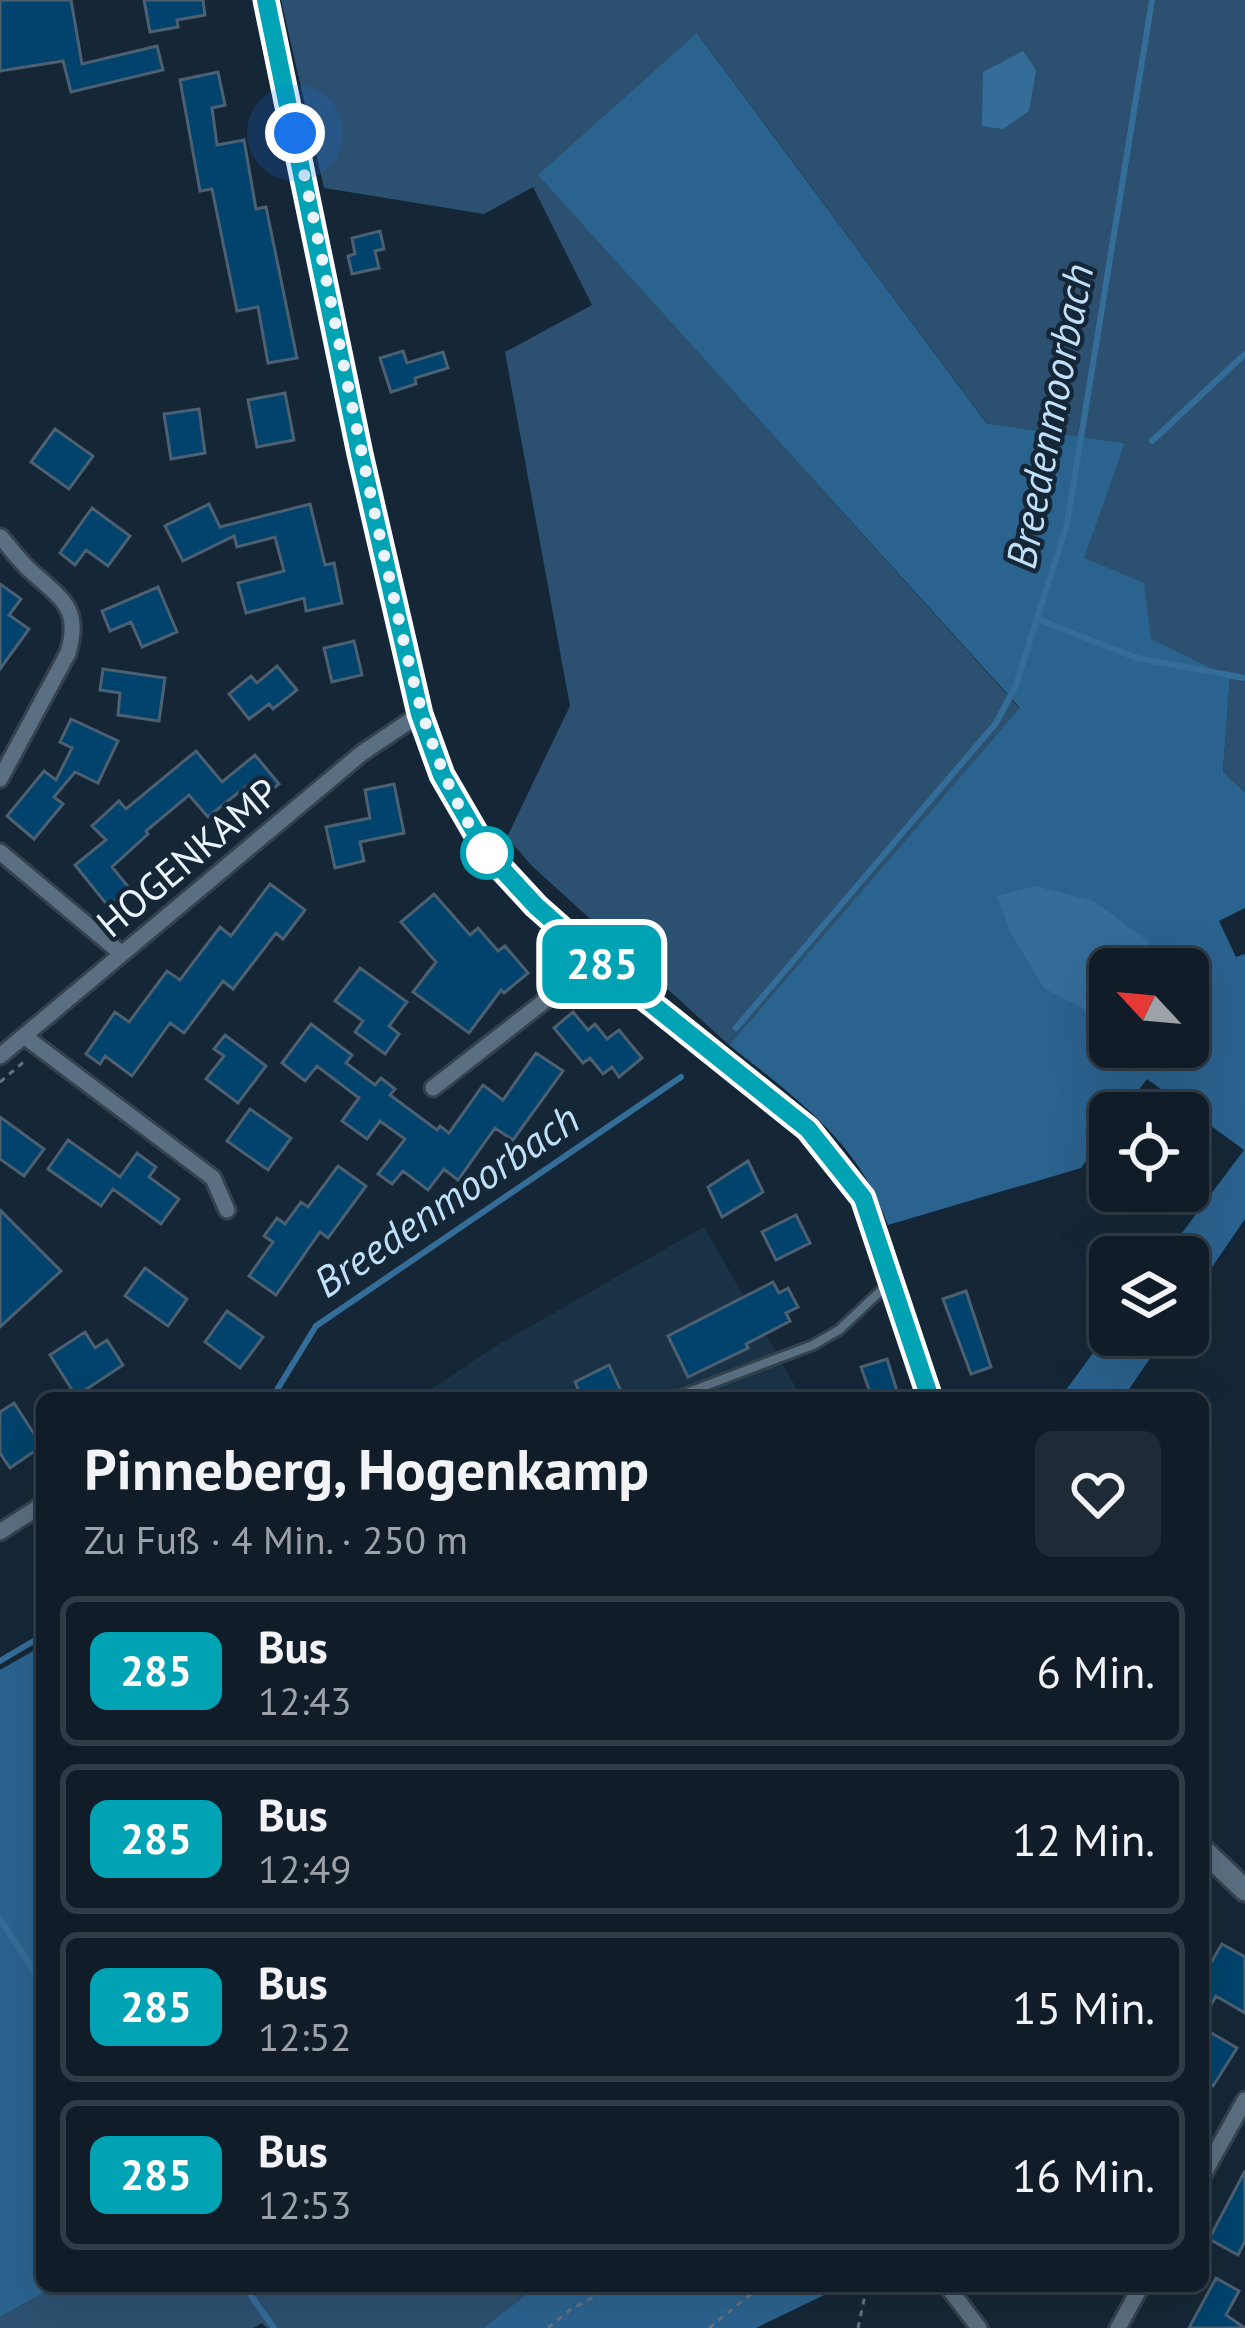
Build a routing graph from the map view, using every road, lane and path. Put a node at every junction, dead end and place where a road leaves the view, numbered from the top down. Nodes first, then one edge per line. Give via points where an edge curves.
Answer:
1 (266, 0) edge
2 (1, 537) edge
3 (420, 714) junction
4 (0, 779) edge
5 (0, 852) edge
6 (122, 955) junction
7 (597, 960) junction
8 (24, 1036) junction
9 (0, 1056) edge
10 (433, 1088) dead end
11 (227, 1210) dead end
12 (893, 1279) junction
13 (689, 1392) edge
14 (928, 1392) edge
15 (36, 1508) edge
16 (0, 1532) edge
17 (1209, 1856) edge
18 (1245, 1890) edge
19 (1245, 2100) edge
20 (1209, 2164) edge
21 (603, 2292) edge
22 (754, 2292) edge
23 (866, 2292) edge
24 (952, 2292) edge
25 (1139, 2292) edge
26 (548, 2328) edge
27 (709, 2328) edge
28 (858, 2328) edge
29 (979, 2328) edge
30 (1118, 2328) edge

1 - 3 street
2 - 4 street via 57,592 75,631
3 - 6 street, HOGENKAMP via 362,753
3 - 7 street via 478,841
5 - 6 street
6 - 8 street, HOGENKAMP
7 - 10 street
7 - 12 street via 808,1129 863,1198
8 - 9 street, HOGENKAMP
8 - 11 street via 213,1178
12 - 13 lane via 814,1345
12 - 14 street
15 - 16 street
17 - 18 street
19 - 20 street
21 - 26 path
22 - 27 path
23 - 28 path
24 - 29 street
25 - 30 street

